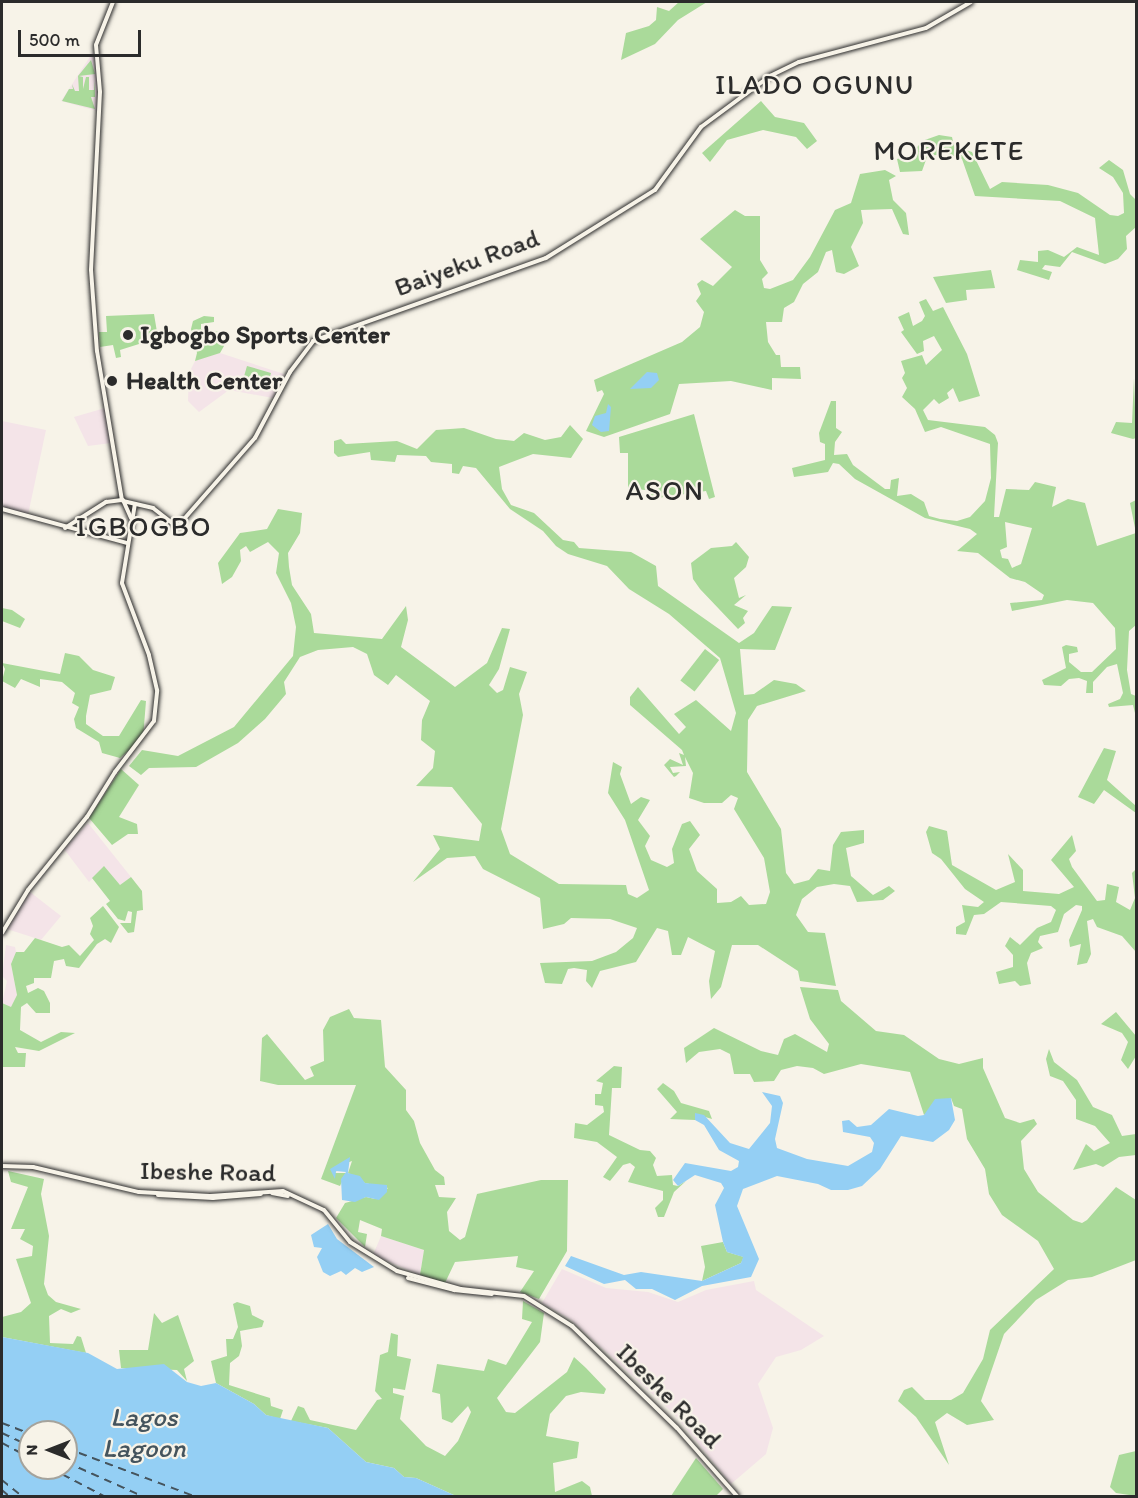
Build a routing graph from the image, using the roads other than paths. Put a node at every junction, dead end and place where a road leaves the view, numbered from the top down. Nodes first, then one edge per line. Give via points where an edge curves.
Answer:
1 (113, 2) edge
2 (971, 2) edge
3 (121, 500) junction
4 (135, 504) junction
5 (2, 509) edge
6 (131, 519) junction
7 (65, 528) junction
8 (128, 543) junction
9 (65, 842) junction
10 (2, 928) edge
11 (2, 933) edge
12 (2, 1167) edge
13 (736, 1497) edge

1 - 3 main road via 96,45 100,92 91,270 96,344
2 - 4 main road, Baiyeku Road via 926,28 799,62 770,75 701,127 666,178 649,194 544,259 313,342 255,438 177,527 153,508
3 - 4 main road
3 - 6 main road
3 - 7 main road via 106,502
4 - 6 main road
5 - 7 main road
6 - 8 main road
7 - 8 main road
8 - 9 main road via 122,583 146,642 158,703 148,733
9 - 10 main road
9 - 11 main road via 28,890
12 - 13 main road, Ibeshe Road via 27,1168 139,1194 201,1198 285,1194 320,1210 351,1246 396,1274 454,1290 522,1298 570,1326 674,1428

